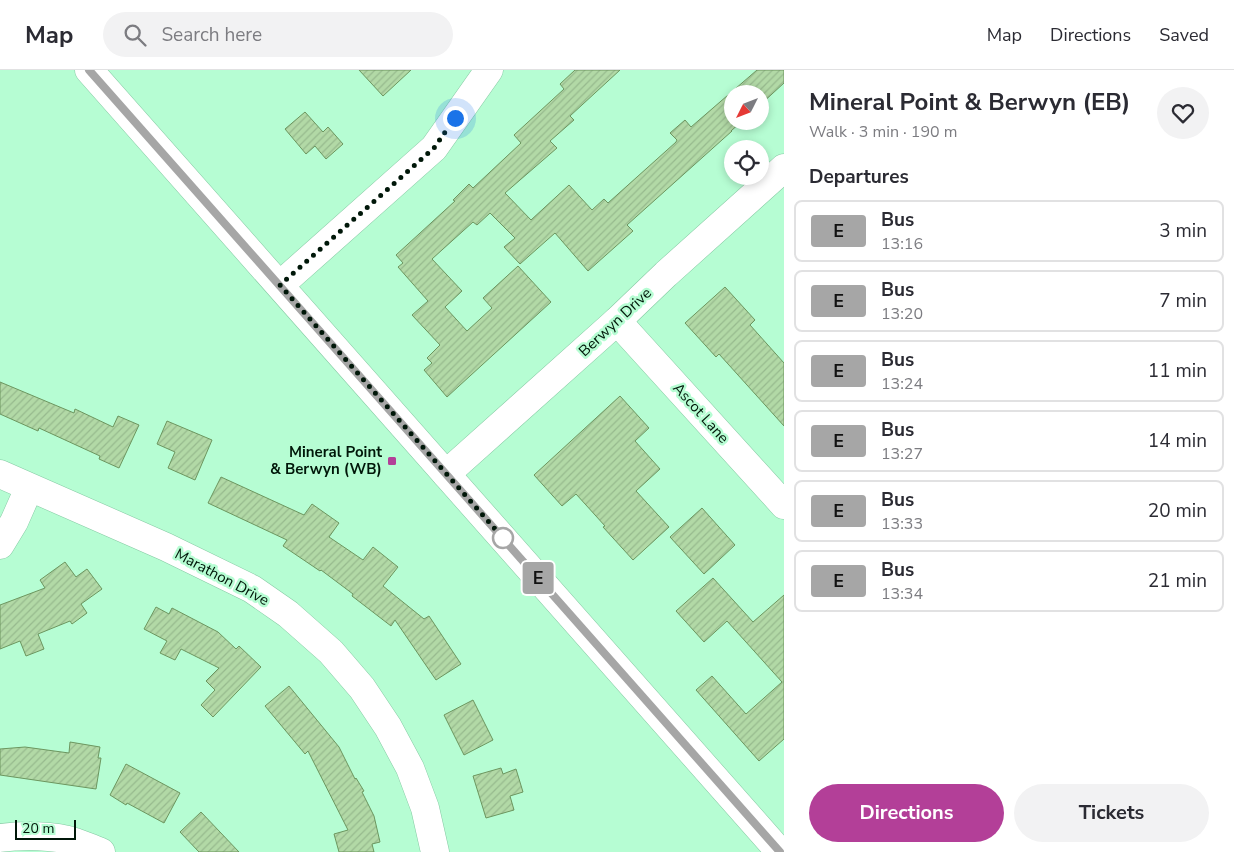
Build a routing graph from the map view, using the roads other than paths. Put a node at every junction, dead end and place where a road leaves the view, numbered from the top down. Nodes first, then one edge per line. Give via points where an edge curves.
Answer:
1 (89, 70) edge
2 (488, 70) edge
3 (784, 168) edge
4 (280, 285) junction
5 (617, 321) junction
6 (0, 474) edge
7 (446, 474) junction
8 (29, 488) junction
9 (784, 505) edge
10 (0, 545) edge
11 (0, 838) edge
12 (101, 852) edge
13 (435, 852) edge
14 (780, 852) edge

1 - 4 street
2 - 4 street via 434,148
3 - 5 street, Berwyn Drive
4 - 7 street
5 - 7 street, Berwyn Drive
5 - 9 street, Ascot Lane
6 - 8 street, Marathon Drive
7 - 14 street
8 - 10 street
8 - 13 street, Marathon Drive via 166,547 252,589 288,614 331,652 362,688 410,768 425,808
11 - 12 street via 46,837 74,842

